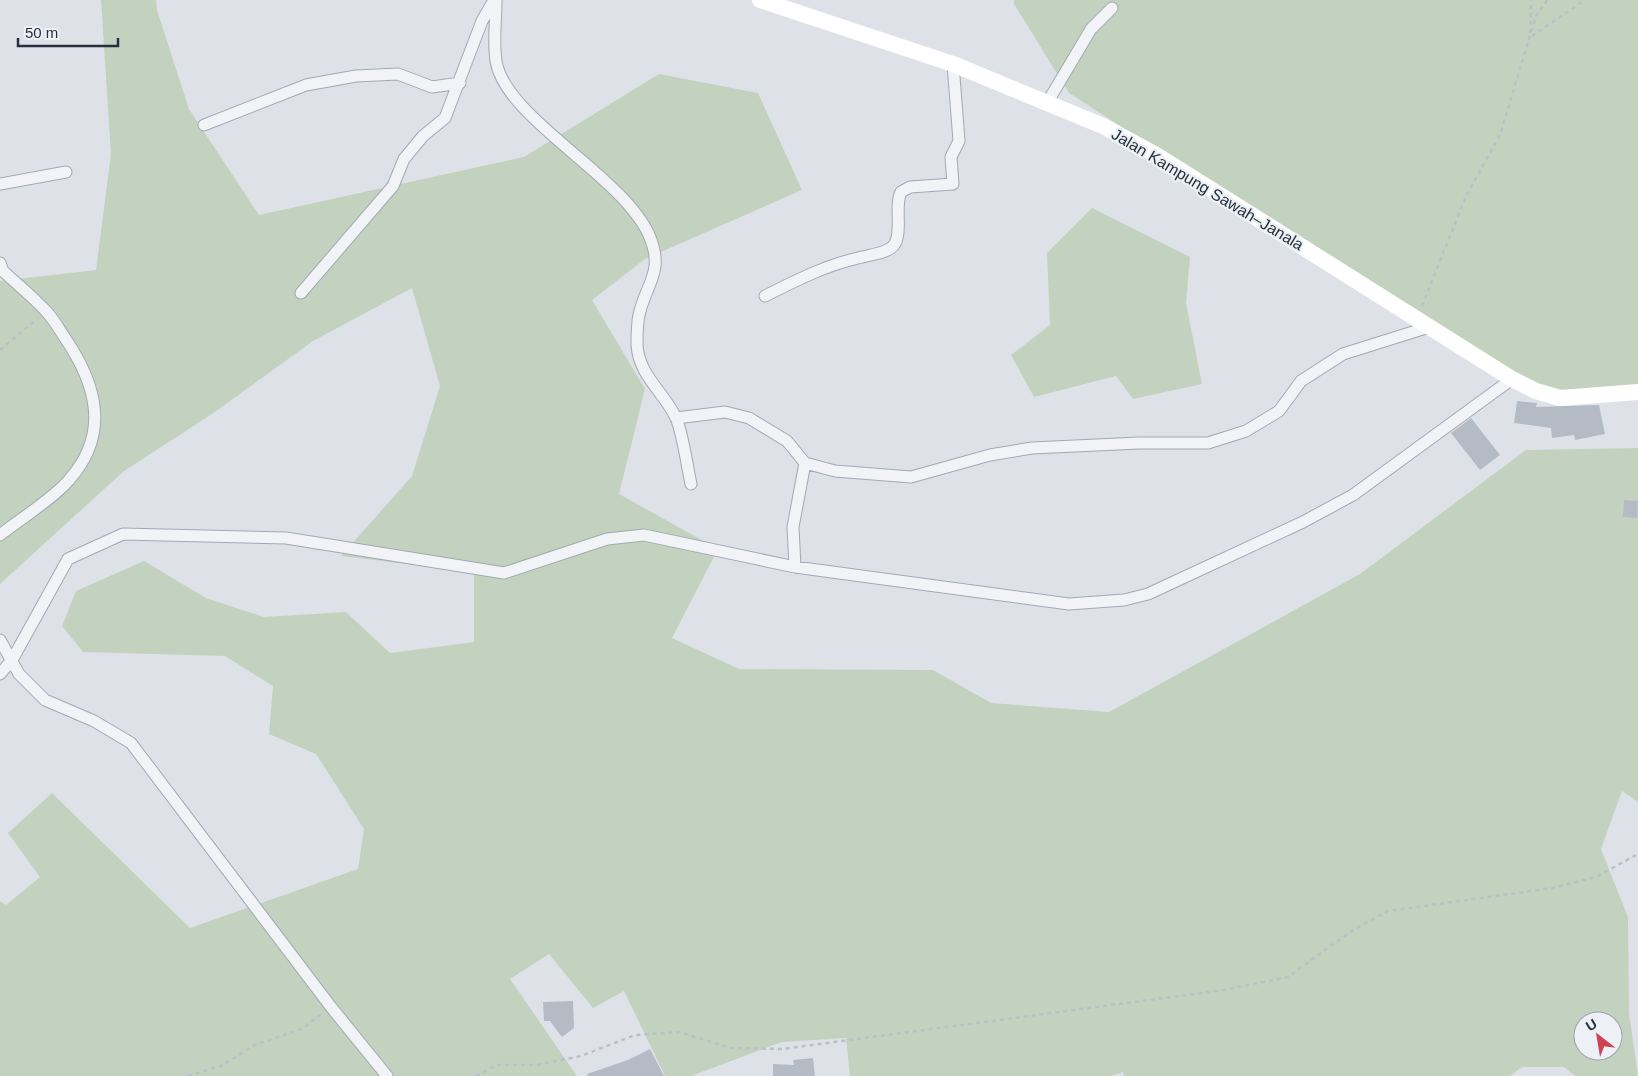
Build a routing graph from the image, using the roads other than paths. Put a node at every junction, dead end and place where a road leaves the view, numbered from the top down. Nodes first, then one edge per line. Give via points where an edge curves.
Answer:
1 (495, 0) edge
2 (760, 0) edge
3 (1112, 8) dead end
4 (953, 64) junction
5 (460, 83) junction
6 (1047, 103) junction
7 (204, 125) dead end
8 (66, 172) dead end
9 (0, 184) edge
10 (0, 263) edge
11 (301, 293) dead end
12 (765, 296) dead end
13 (1423, 323) junction
14 (1512, 379) junction
15 (1638, 392) edge
16 (676, 418) junction
17 (805, 463) junction
18 (691, 484) dead end
19 (0, 535) edge
20 (795, 567) junction
21 (0, 640) edge
22 (12, 660) junction
23 (0, 674) edge
24 (387, 1076) edge

1 - 5 street via 482,21
1 - 16 street via 496,62 504,82 523,107 620,195 636,212 649,235 655,255 654,276 639,315 637,346 645,375
2 - 4 main road, Jalan Kampung Sawah–Janala
3 - 6 street via 1091,29
4 - 6 main road, Jalan Kampung Sawah–Janala
4 - 12 street via 960,142 951,157 953,184 910,187 901,192 897,199 897,234 894,244 884,251 828,265
5 - 7 street via 432,87 398,74 356,76 306,85
5 - 11 street via 445,118 423,136 404,159 393,186
6 - 13 main road, Jalan Kampung Sawah–Janala via 1103,126 1158,156
8 - 9 street
10 - 19 street via 3,271 46,311 74,351 87,377 94,401 96,426 87,456 68,481
13 - 14 main road, Jalan Kampung Sawah–Janala
13 - 17 street via 1344,354 1301,381 1280,411 1246,432 1208,443 1032,448 990,455 911,477 835,471
14 - 15 main road, Jalan Kampung Sawah–Janala via 1560,398
14 - 20 street via 1353,495 1303,522 1148,594 1124,600 1069,604
16 - 17 street via 725,412 749,418 788,441
16 - 18 street
17 - 20 street via 793,526
20 - 22 street via 644,535 607,539 504,574 286,538 123,534 68,560
21 - 22 street
22 - 23 street
22 - 24 street via 19,674 45,700 94,721 131,743

